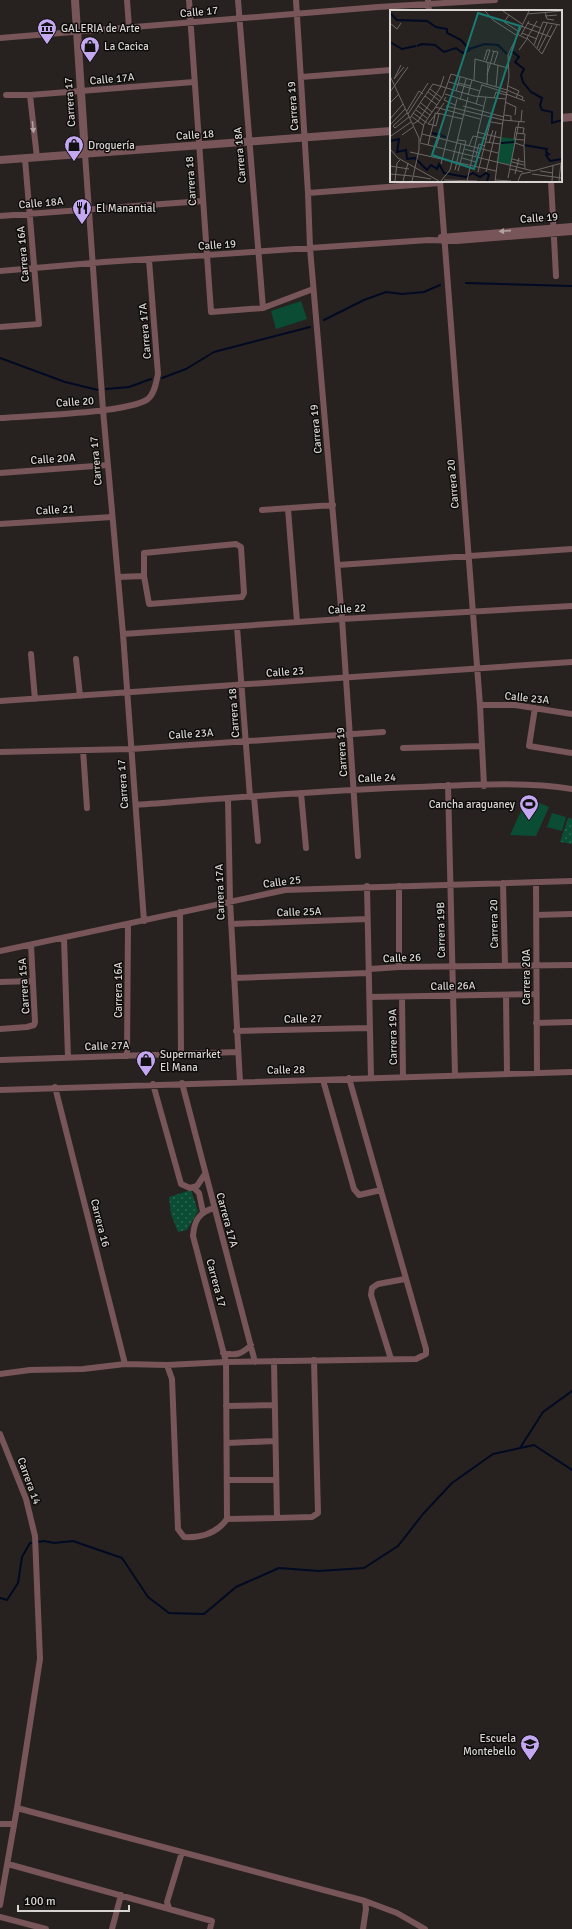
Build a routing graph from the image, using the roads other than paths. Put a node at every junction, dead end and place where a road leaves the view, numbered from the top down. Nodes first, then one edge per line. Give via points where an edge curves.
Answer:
1 (75, 0) edge
2 (127, 0) edge
3 (188, 0) edge
4 (238, 0) edge
5 (296, 0) edge
6 (495, 0) edge
7 (428, 2) edge
8 (297, 14) junction
9 (239, 19) junction
10 (190, 23) junction
11 (129, 28) junction
12 (77, 32) junction
13 (0, 38) edge
14 (390, 70) edge
15 (301, 78) junction
16 (194, 82) junction
17 (80, 92) junction
18 (30, 95) junction
19 (6, 96) dead end
20 (572, 117) edge
21 (562, 118) edge
22 (390, 131) edge
23 (305, 137) junction
24 (249, 142) junction
25 (199, 146) junction
26 (85, 154) junction
27 (36, 158) junction
28 (25, 159) junction
29 (0, 160) edge
30 (440, 182) edge
31 (551, 182) edge
32 (308, 193) junction
33 (203, 201) junction
34 (89, 208) junction
35 (30, 214) junction
36 (0, 216) edge
37 (572, 226) edge
38 (554, 230) junction
39 (572, 232) edge
40 (444, 238) junction
41 (310, 248) junction
42 (258, 252) junction
43 (207, 255) junction
44 (149, 260) junction
45 (94, 264) junction
46 (34, 268) junction
47 (0, 271) edge
48 (556, 276) dead end
49 (313, 289) junction
50 (263, 308) junction
51 (0, 327) edge
52 (149, 398) joint
53 (103, 410) junction
54 (0, 418) edge
55 (108, 465) junction
56 (0, 473) edge
57 (333, 504) junction
58 (288, 509) junction
59 (262, 510) dead end
60 (112, 517) junction
61 (0, 524) edge
62 (572, 549) edge
63 (468, 556) junction
64 (338, 565) junction
65 (144, 576) junction
66 (118, 577) junction
67 (572, 606) edge
68 (473, 611) junction
69 (342, 619) junction
70 (297, 622) junction
71 (237, 627) junction
72 (123, 634) junction
73 (31, 654) dead end
74 (76, 659) dead end
75 (572, 662) edge
76 (477, 669) junction
77 (347, 678) junction
78 (242, 685) junction
79 (127, 693) junction
80 (80, 696) junction
81 (35, 699) junction
82 (0, 701) edge
83 (480, 705) junction
84 (535, 708) junction
85 (572, 714) edge
86 (383, 732) dead end
87 (350, 734) junction
88 (246, 740) junction
89 (482, 746) junction
90 (403, 748) dead end
91 (131, 749) junction
92 (83, 750) junction
93 (0, 752) edge
94 (572, 753) edge
95 (448, 786) junction
96 (484, 786) junction
97 (354, 789) junction
98 (572, 789) edge
99 (302, 793) junction
100 (252, 797) junction
101 (228, 799) junction
102 (136, 805) junction
103 (87, 808) dead end
104 (258, 841) dead end
105 (306, 848) dead end
106 (358, 856) dead end
107 (572, 881) edge
108 (536, 882) junction
109 (504, 883) junction
110 (450, 885) junction
111 (367, 886) junction
112 (399, 886) junction
113 (230, 901) junction
114 (180, 912) junction
115 (572, 914) edge
116 (536, 915) junction
117 (367, 919) junction
118 (144, 920) junction
119 (128, 924) junction
120 (231, 924) junction
121 (64, 938) junction
122 (31, 945) junction
123 (0, 952) edge
124 (505, 965) junction
125 (536, 965) junction
126 (572, 965) edge
127 (452, 966) junction
128 (399, 967) junction
129 (368, 973) junction
130 (234, 978) junction
131 (33, 981) junction
132 (0, 982) edge
133 (536, 994) junction
134 (506, 995) junction
135 (452, 996) junction
136 (370, 997) junction
137 (402, 997) junction
138 (572, 1022) edge
139 (536, 1023) junction
140 (370, 1028) junction
141 (0, 1029) edge
142 (236, 1031) junction
143 (238, 1052) junction
144 (181, 1055) junction
145 (128, 1056) junction
146 (68, 1057) junction
147 (0, 1060) edge
148 (537, 1072) junction
149 (572, 1072) edge
150 (507, 1073) junction
151 (455, 1075) junction
152 (403, 1076) junction
153 (349, 1078) junction
154 (371, 1078) junction
155 (323, 1080) junction
156 (240, 1082) junction
157 (182, 1083) junction
158 (153, 1084) junction
159 (55, 1087) junction
160 (0, 1090) edge
161 (205, 1174) junction
162 (194, 1188) junction
163 (381, 1190) junction
164 (214, 1208) junction
165 (203, 1212) junction
166 (405, 1279) junction
167 (251, 1345) junction
168 (223, 1353) junction
169 (391, 1359) junction
170 (314, 1360) junction
171 (274, 1361) junction
172 (226, 1362) junction
173 (255, 1362) junction
174 (125, 1364) junction
175 (167, 1365) junction
176 (0, 1374) edge
177 (226, 1406) junction
178 (275, 1406) junction
179 (0, 1434) edge
180 (275, 1441) junction
181 (227, 1443) junction
182 (227, 1480) junction
183 (276, 1480) junction
184 (277, 1518) junction
185 (227, 1519) junction
186 (17, 1808) junction
187 (0, 1824) edge
188 (14, 1824) junction
189 (182, 1852) junction
190 (8, 1864) junction
191 (121, 1895) junction
192 (365, 1901) junction
193 (0, 1905) edge
194 (169, 1908) junction
195 (0, 1917) edge
196 (46, 1929) edge
197 (112, 1929) edge
198 (210, 1929) edge
199 (363, 1929) edge
200 (425, 1929) edge

1 - 12 street, Carrera 17
2 - 11 street
3 - 10 street, Carrera 18
4 - 9 street, Carrera 18A
5 - 8 street, Carrera 19
6 - 7 street, Calle 17
7 - 8 street, Calle 17
8 - 9 street, Calle 17
8 - 15 street, Carrera 19
9 - 10 street, Calle 17
9 - 24 street, Carrera 18A
10 - 11 street, Calle 17
10 - 16 street, Carrera 18
11 - 12 street, Calle 17
12 - 13 street, Calle 17
12 - 17 street, Carrera 17
14 - 15 street
15 - 23 street, Carrera 19
16 - 17 street, Calle 17A
16 - 25 street, Carrera 18
17 - 18 street, Calle 17A
17 - 26 street, Carrera 17
18 - 19 street, Calle 17A
18 -> 27 street
20 - 21 street
22 - 23 street, Calle 18
23 - 24 street, Calle 18
23 - 32 street, Carrera 19
24 - 25 street, Calle 18
24 - 42 street, Carrera 18A
25 - 26 street, Calle 18
25 - 33 street, Carrera 18
26 - 27 street, Calle 18
26 - 34 street, Carrera 17
27 - 28 street, Calle 18
28 - 29 street, Calle 18
28 - 35 street, Carrera 16A
30 - 32 street
30 - 40 street, Carrera 20
31 - 38 street
32 - 41 street, Carrera 19
33 - 34 street, Calle 18A
33 - 43 street, Carrera 18
34 - 35 street, Calle 18A
34 - 45 street, Carrera 17
35 - 36 street, Calle 18A
35 - 46 street, Carrera 16A
37 - 38 street, Calle 19
38 - 39 street, Calle 19
38 - 40 street, Calle 19
38 - 48 street
40 - 41 street, Calle 19
40 - 63 street, Carrera 20
41 - 42 street, Calle 19
41 - 49 street, Carrera 19
42 - 43 street, Calle 19
42 - 50 street, Carrera 18A
43 - 44 street, Calle 19
43 - 50 street, Carrera 18 via 211,312
44 - 45 street, Calle 19
44 - 52 street, Carrera 17A via 158,374
45 - 46 street, Calle 19
45 - 53 street, Carrera 17
46 - 47 street, Calle 19
46 - 51 street, Carrera 16A via 39,324
49 - 50 street
49 - 57 street, Carrera 19
52 - 53 street, Calle 20 via 133,405
53 - 54 street, Calle 20
53 - 55 street, Carrera 17
55 - 56 street, Calle 20A
55 - 60 street, Carrera 17
57 - 58 street
57 - 64 street, Carrera 19
58 - 59 street
58 - 70 street
60 - 61 street, Calle 21
60 - 66 street, Carrera 17
62 - 63 street
63 - 64 street
63 - 68 street, Carrera 20
64 - 69 street, Carrera 19
65 - 65 street via 149,604 239,598 244,593 241,547 236,544 148,552 144,554
65 - 66 street
66 - 72 street, Carrera 17
67 - 68 street, Calle 22
68 - 69 street, Calle 22
68 - 76 street, Carrera 20
69 - 70 street, Calle 22
69 - 77 street, Carrera 19
70 - 71 street, Calle 22
71 - 72 street, Calle 22
71 - 78 street, Carrera 18
72 - 79 street, Carrera 17
73 - 81 street
74 - 80 street
75 - 76 street, Calle 23
76 - 77 street, Calle 23
76 - 83 street, Carrera 20
77 - 78 street, Calle 23
77 - 87 street, Carrera 19
78 - 79 street, Calle 23
78 - 88 street, Carrera 18
79 - 80 street, Calle 23
79 - 91 street, Carrera 17
80 - 81 street, Calle 23
81 - 82 street, Calle 23
83 - 84 street, Calle 23A
83 - 89 street, Carrera 20
84 - 85 street, Calle 23A
84 - 94 street via 529,746
86 - 87 street, Calle 23A
87 - 88 street, Calle 23A
87 - 97 street, Carrera 19
88 - 91 street, Calle 23A
88 - 100 street, Carrera 18
89 - 90 street
89 - 96 street, Carrera 20
91 - 92 street, Calle 23A
91 - 102 street, Carrera 17
92 - 93 street, Calle 23A
92 - 103 street
95 - 96 street, Calle 24
95 - 97 street, Calle 24
95 - 110 street, Carrera 19B
96 - 98 street, Calle 24 via 550,786
97 - 99 street, Calle 24
97 - 106 street, Carrera 19
99 - 100 street, Calle 24
99 - 105 street
100 - 101 street, Calle 24
100 - 104 street, Carrera 18
101 - 102 street, Calle 24
101 - 113 street, Carrera 17A
102 - 118 street, Carrera 17
107 - 108 street, Calle 25
108 - 109 street, Calle 25
108 - 116 street, Carrera 20A
109 - 110 street, Calle 25
109 - 124 street, Carrera 20
110 - 112 street, Calle 25
110 - 127 street, Carrera 19B
111 - 112 street, Calle 25
111 - 113 street, Calle 25 via 284,890
111 - 117 street
112 - 128 street
113 - 114 street, Calle 25
113 - 120 street, Carrera 17A
114 - 118 street, Calle 25
114 - 144 street
115 - 116 street
116 - 125 street, Carrera 20A
117 - 120 street, Calle 25A
117 - 129 street
118 - 119 street, Calle 25
119 - 121 street, Calle 25
119 - 145 street, Carrera 16A
120 - 130 street, Carrera 17A
121 - 122 street, Calle 25
121 - 146 street
122 - 123 street, Calle 25
122 - 131 street, Carrera 15A
124 - 125 street, Calle 26
124 - 127 street, Calle 26
125 - 126 street, Calle 26
125 - 133 street, Carrera 20A
127 - 128 street, Calle 26
127 - 135 street, Carrera 19B
128 - 129 street, Calle 26 via 370,969
129 - 130 street, Calle 26
129 - 136 street
130 - 142 street, Carrera 17A
131 - 132 street
131 - 141 street, Carrera 15A via 36,1018 34,1025 27,1028
133 - 134 street, Calle 26A
133 - 139 street, Carrera 20A
134 - 135 street, Calle 26A
134 - 150 street
135 - 137 street, Calle 26A
135 - 151 street, Carrera 19B
136 - 137 street, Calle 26A
136 - 140 street
137 - 152 street, Carrera 19A
138 - 139 street
139 - 148 street, Carrera 20A
140 - 142 street, Calle 27
140 - 154 street
142 - 143 street, Carrera 17A
143 - 144 street, Calle 27A
143 - 156 street, Carrera 17A
144 - 145 street, Calle 27A
145 - 146 street, Calle 27A
146 - 147 street, Calle 27A
148 - 149 street, Calle 28
148 - 150 street, Calle 28
150 - 151 street, Calle 28
151 - 152 street, Calle 28
152 - 154 street, Calle 28
153 - 154 street, Calle 28
153 - 155 street, Calle 28
153 - 163 street
155 - 156 street, Calle 28
155 - 163 street via 354,1189 359,1195
156 - 157 street, Calle 28
157 - 158 street, Calle 28
157 - 161 street, Carrera 17A
158 - 159 street, Calle 28
158 - 162 street via 178,1179 185,1187
159 - 160 street, Calle 28
159 - 174 street, Carrera 16
161 - 162 street
161 - 164 street, Carrera 17A
162 - 165 street via 199,1193
163 - 166 street
164 - 165 street
164 - 167 street, Carrera 17A
165 - 168 street, Carrera 17 via 196,1220 193,1236
166 - 169 street via 378,1284 372,1288 371,1295
166 - 169 street via 426,1354 416,1359
167 - 168 street via 236,1355
167 - 173 street, Carrera 17A
168 - 172 street, Carrera 17
169 - 170 street
170 - 171 street
170 - 184 street via 318,1513 315,1517
171 - 173 street
171 - 178 street
172 - 173 street
172 - 175 street
172 - 177 street, Carrera 17
174 - 175 street
174 - 176 street
175 - 185 street via 172,1379 178,1529 184,1537 196,1538 222,1526
177 - 178 street
177 - 181 street, Carrera 17
178 - 180 street
179 - 186 street, Carrera 14 via 26,1499 37,1548 40,1659
180 - 181 street
180 - 183 street
181 - 182 street, Carrera 17
182 - 183 street
182 - 185 street, Carrera 17
183 - 184 street
184 - 185 street
186 - 188 street, Carrera 14
186 - 189 street
187 - 188 street
188 - 190 street, Carrera 14
189 - 192 street
189 - 194 street via 167,1902
190 - 191 street
190 - 193 street, Carrera 14
191 - 194 street
191 - 197 street
192 - 199 street
192 - 200 street via 397,1913
194 - 198 street via 212,1921
195 - 196 street

